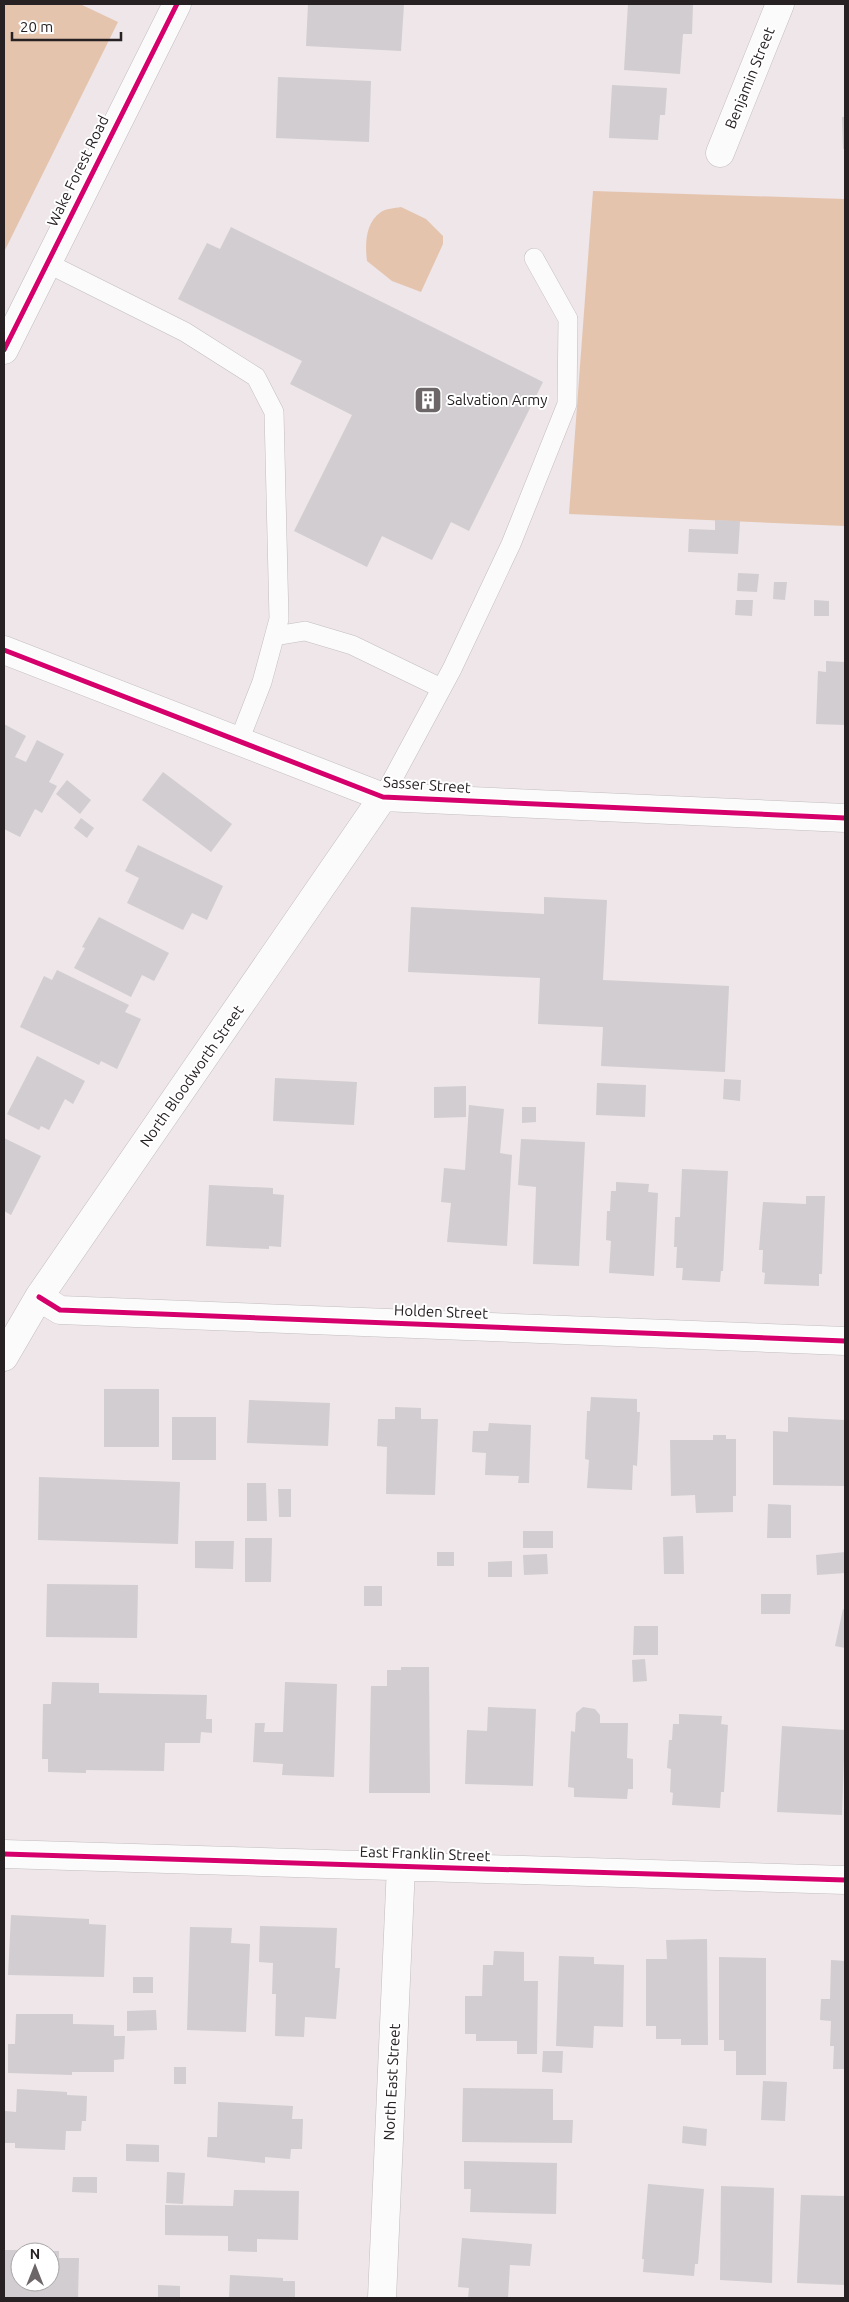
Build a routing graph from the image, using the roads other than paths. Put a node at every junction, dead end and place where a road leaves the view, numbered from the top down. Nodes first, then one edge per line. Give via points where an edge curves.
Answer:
1 (177, 4) edge
2 (780, 4) edge
3 (720, 153) dead end
4 (534, 258) dead end
5 (47, 262) junction
6 (4, 350) edge
7 (275, 636) junction
8 (4, 650) edge
9 (441, 688) junction
10 (239, 741) junction
11 (383, 797) junction
12 (845, 818) edge
13 (39, 1297) junction
14 (845, 1341) edge
15 (4, 1357) edge
16 (4, 1854) edge
17 (402, 1866) junction
18 (845, 1880) edge
19 (382, 2298) edge

1 - 5 street, Wake Forest Road
2 - 3 street, Benjamin Street
4 - 9 lane via 568,319 567,404 510,544
5 - 6 street, Wake Forest Road
5 - 7 lane via 185,332 256,377 274,412 279,619
7 - 9 lane via 305,631 352,645
7 - 10 lane via 262,682
8 - 10 street, Sasser Street
9 - 11 lane
10 - 11 street, Sasser Street
11 - 12 street, Sasser Street
11 - 13 street, North Bloodworth Street
13 - 14 street, Holden Street via 60,1310
13 - 15 street, North Bloodworth Street
16 - 17 street, East Franklin Street
17 - 18 street, East Franklin Street
17 - 19 street, North East Street

